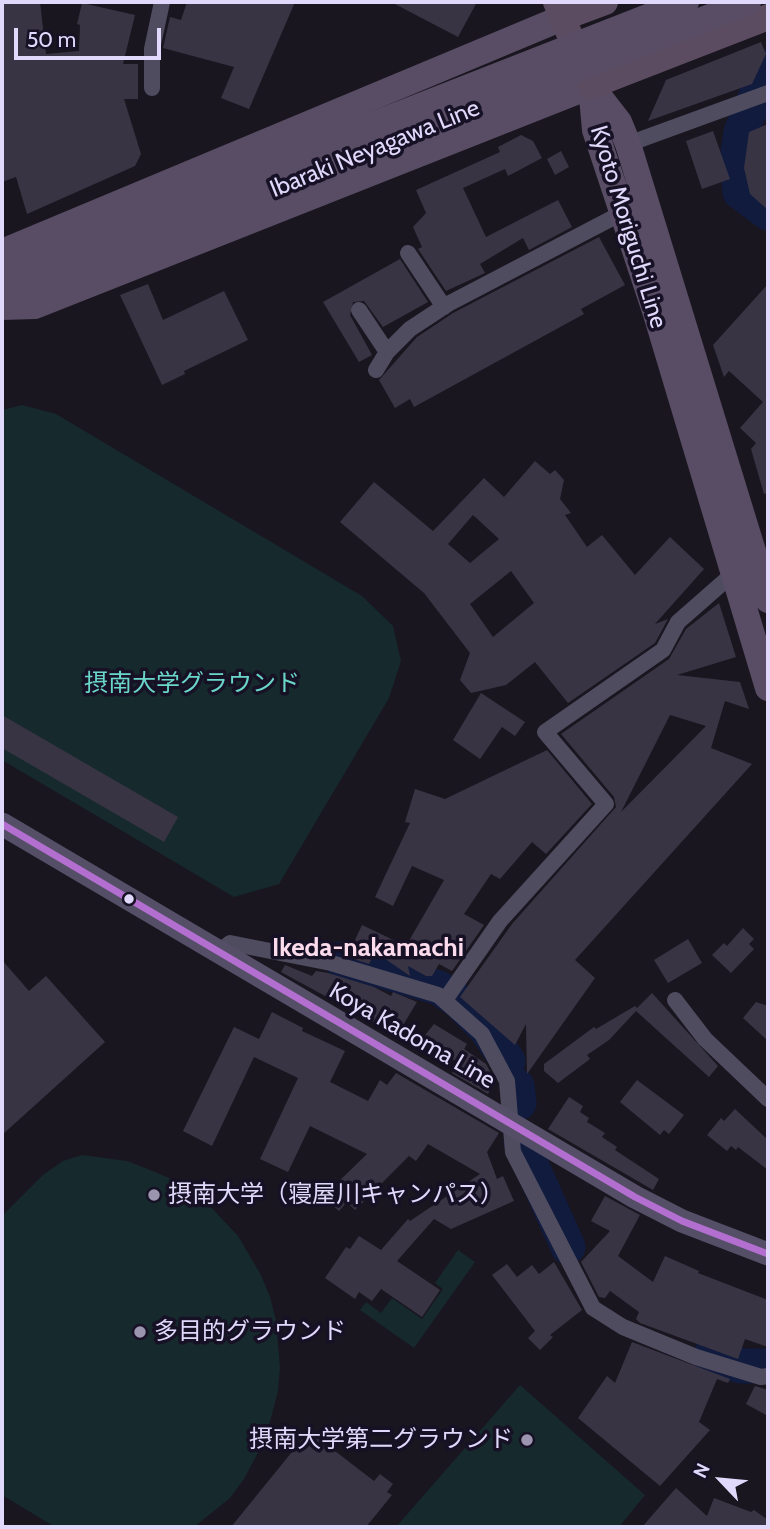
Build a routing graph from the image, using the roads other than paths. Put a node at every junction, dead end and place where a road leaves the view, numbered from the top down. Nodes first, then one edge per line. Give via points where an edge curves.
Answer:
1 (162, 2) edge
2 (605, 2) edge
3 (686, 2) edge
4 (747, 2) edge
5 (559, 10) edge
6 (768, 17) edge
7 (591, 86) junction
8 (152, 88) dead end
9 (760, 96) edge
10 (628, 144) junction
11 (219, 198) junction
12 (622, 213) junction
13 (2, 252) edge
14 (408, 253) dead end
15 (2, 271) edge
16 (2, 296) edge
17 (2, 307) edge
18 (444, 307) junction
19 (359, 310) dead end
20 (387, 352) junction
21 (376, 370) dead end
22 (735, 572) junction
23 (768, 600) edge
24 (768, 688) edge
25 (2, 824) edge
26 (217, 953) junction
27 (447, 996) junction
28 (675, 1000) dead end
29 (768, 1099) edge
30 (509, 1122) junction
31 (768, 1254) edge
32 (768, 1376) edge

1 - 8 street via 152,49
2 - 5 highway
3 - 11 main road, Ibaraki Neyagawa Line, bridge
4 - 11 main road, Ibaraki Neyagawa Line, bridge
5 - 7 highway
5 - 13 main road
6 - 7 highway
7 - 10 main road, Kyoto Moriguchi Line via 619,122
7 - 12 main road, Kyoto Moriguchi Line via 595,130
7 - 17 main road via 35,306
9 - 10 street
10 - 23 main road, Kyoto Moriguchi Line
11 - 15 main road, Ibaraki Neyagawa Line
11 - 16 main road, Ibaraki Neyagawa Line
12 - 18 street
12 - 22 main road, Kyoto Moriguchi Line
14 - 18 street
18 - 20 street via 410,329
19 - 20 street
20 - 21 street
22 - 24 main road, Kyoto Moriguchi Line
22 - 27 street via 678,622 663,650 545,732 606,804 500,921
25 - 26 main road, Koya Kadoma Line
26 - 27 street via 230,943 331,963
26 - 30 main road, Koya Kadoma Line
27 - 30 street via 482,1034 507,1081
28 - 29 street via 705,1039
30 - 31 main road, Koya Kadoma Line via 682,1221
30 - 32 street via 513,1152 593,1308 623,1327 696,1357

